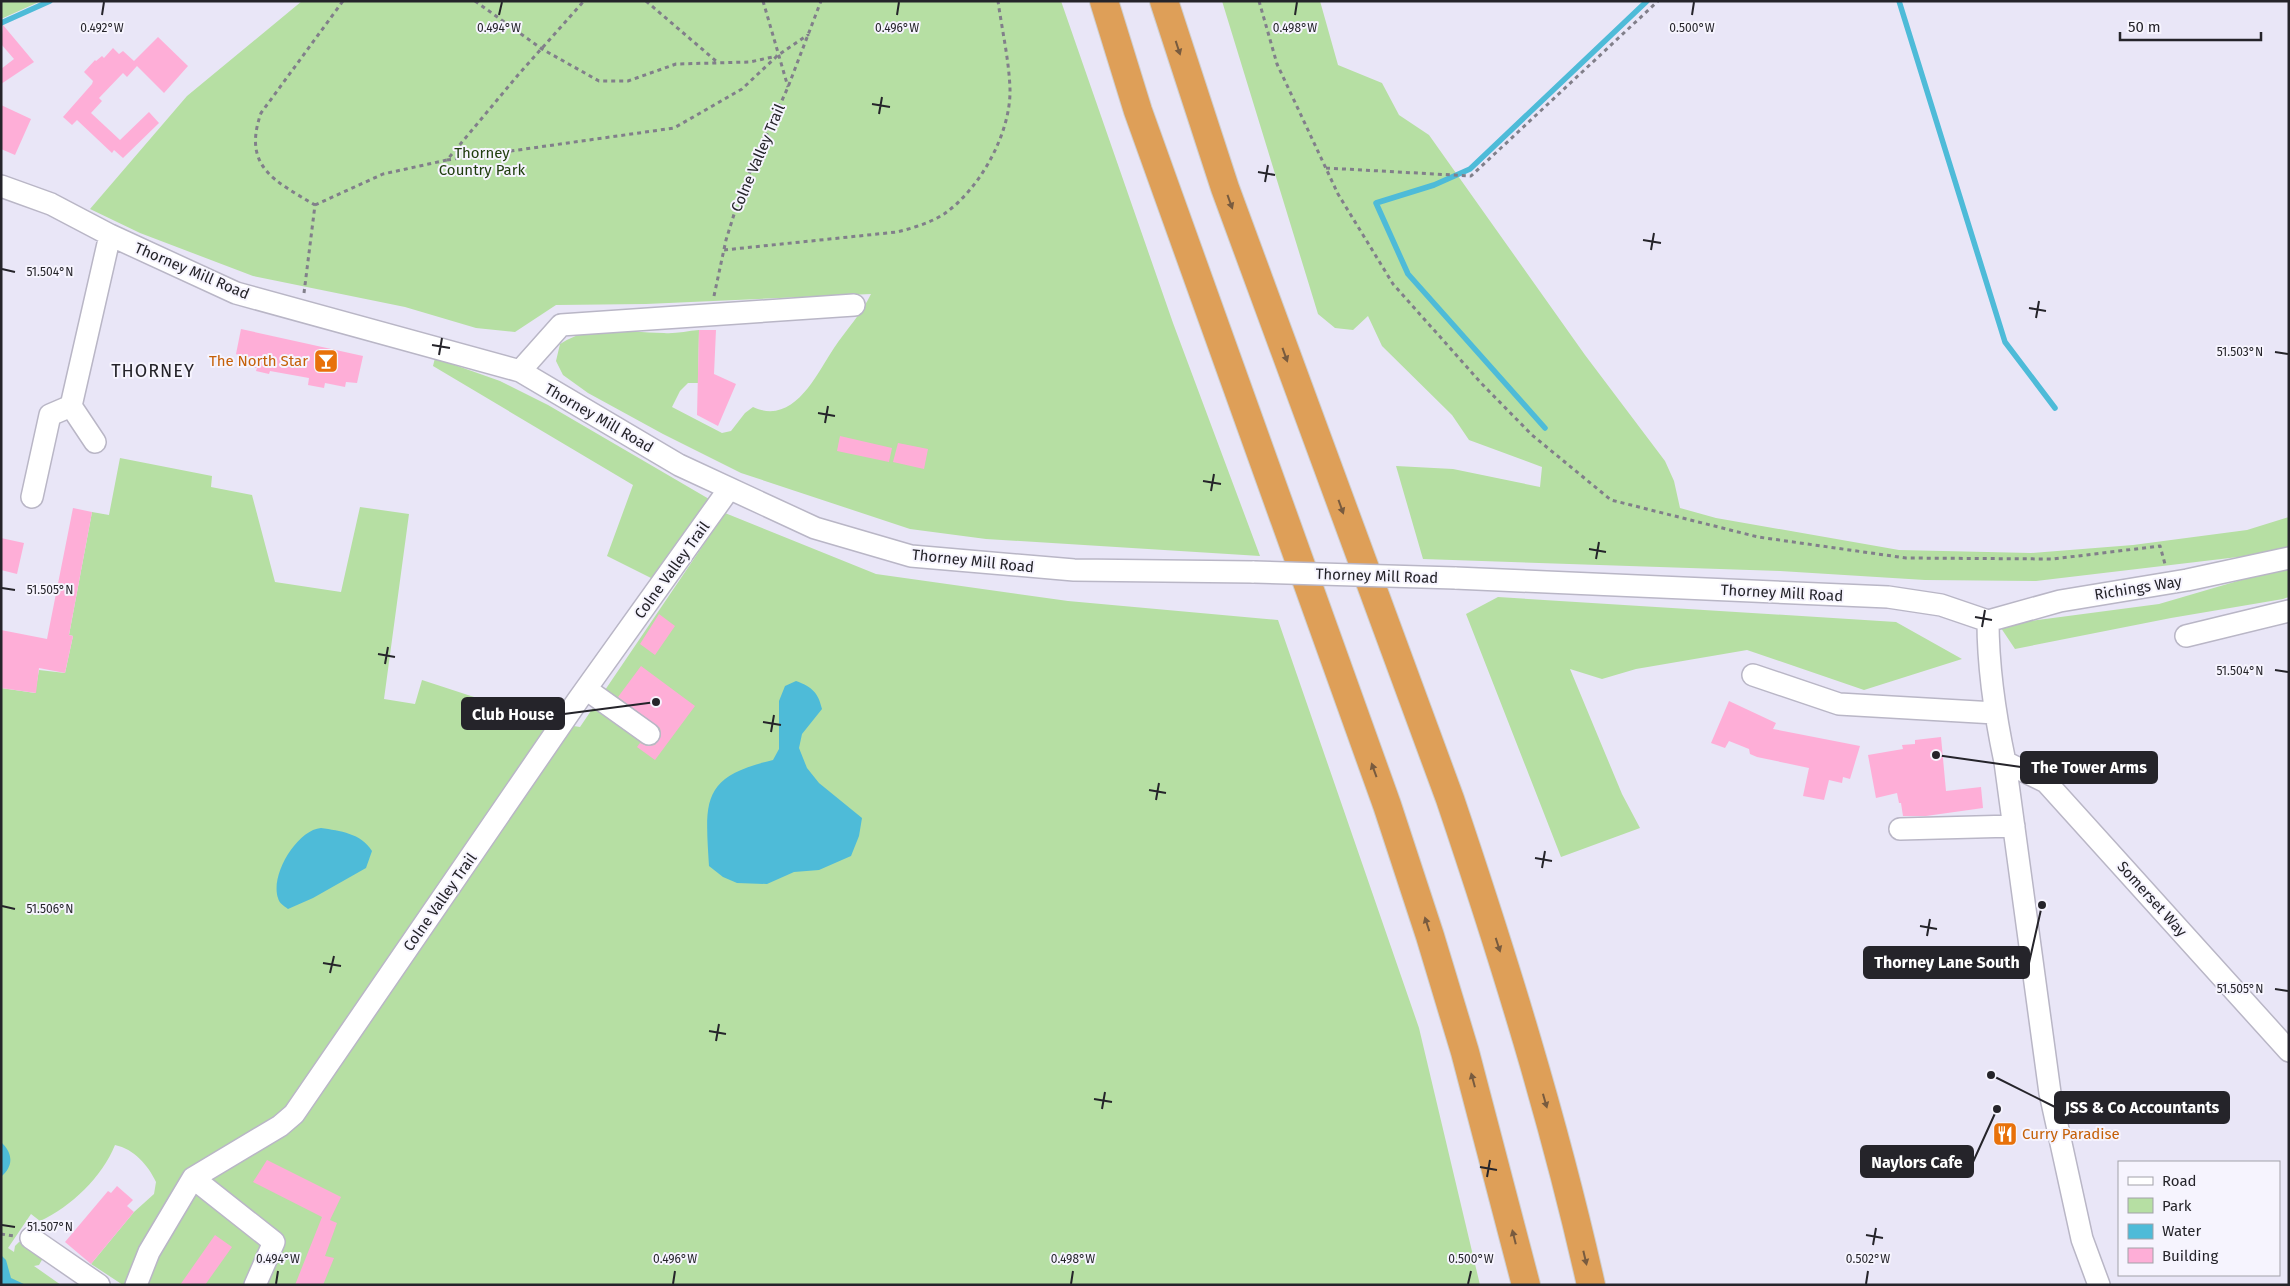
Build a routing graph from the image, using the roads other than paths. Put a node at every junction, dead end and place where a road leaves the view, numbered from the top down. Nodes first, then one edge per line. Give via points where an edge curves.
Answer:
1 (1104, 1) edge
2 (1164, 1) edge
3 (1, 186) edge
4 (110, 235) junction
5 (854, 305) dead end
6 (520, 372) junction
7 (71, 406) junction
8 (96, 442) dead end
9 (727, 493) junction
10 (32, 497) dead end
11 (2289, 558) edge
12 (2289, 611) edge
13 (1988, 620) junction
14 (2186, 636) dead end
15 (1753, 675) dead end
16 (586, 689) junction
17 (1995, 713) junction
18 (649, 734) dead end
19 (2005, 762) junction
20 (2014, 826) junction
21 (1900, 829) dead end
22 (2289, 1050) edge
23 (193, 1178) junction
24 (32, 1238) dead end
25 (99, 1285) edge
26 (136, 1285) edge
27 (255, 1285) edge
28 (1526, 1285) edge
29 (1591, 1285) edge
30 (2099, 1285) edge

28 -> 1 highway via 1465,1052 1387,805 1144,130
2 -> 29 highway via 1229,197 1462,835 1520,1014
3 - 4 street, Thorney Mill Road via 51,204
4 - 6 street, Thorney Mill Road via 236,293
4 - 7 street
5 - 6 street via 561,325
6 - 9 street, Thorney Mill Road
7 - 8 street
7 - 10 street via 50,416
9 - 13 street, Thorney Mill Road, bridge via 815,528 911,556 1074,570 1455,578 1888,598 1941,605
9 - 16 street, Colne Valley Trail
11 - 13 street, Richings Way via 2170,583 2060,601
12 - 14 street
13 - 17 street via 1988,657
15 - 17 street via 1839,704
16 - 18 street
16 - 23 street, Colne Valley Trail via 294,1114 280,1126
17 - 19 street
19 - 20 street
19 - 22 street, Somerset Way via 2046,782
20 - 21 street
20 - 30 street via 2050,1093 2082,1239
23 - 26 street, Colne Valley Trail via 149,1252
23 - 27 street via 274,1242
24 - 25 street

